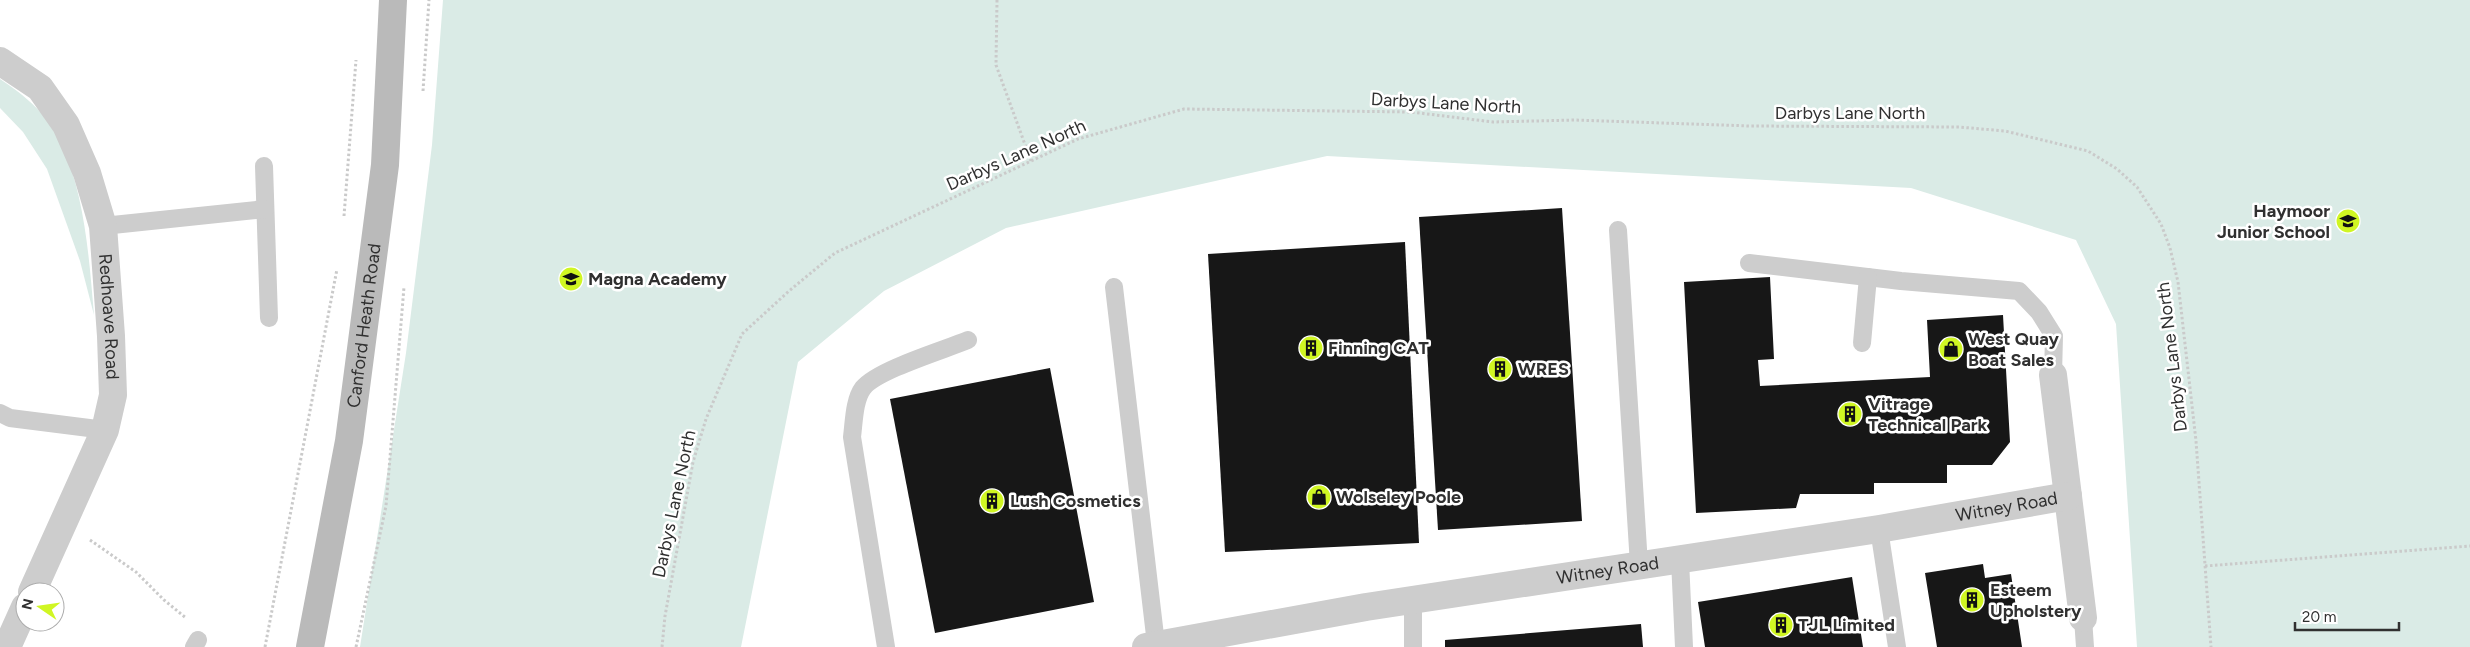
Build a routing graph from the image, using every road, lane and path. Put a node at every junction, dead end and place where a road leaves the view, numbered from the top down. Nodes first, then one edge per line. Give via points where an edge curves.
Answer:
1 (393, 0) edge
2 (429, 0) edge
3 (997, 0) edge
4 (356, 58) dead end
5 (0, 61) edge
6 (423, 95) dead end
7 (1031, 162) junction
8 (264, 166) dead end
9 (265, 209) junction
10 (343, 223) dead end
11 (103, 226) junction
12 (1618, 230) dead end
13 (338, 262) dead end
14 (1749, 263) dead end
15 (1868, 277) junction
16 (404, 286) dead end
17 (1114, 287) dead end
18 (269, 318) dead end
19 (968, 340) dead end
20 (1862, 343) dead end
21 (2053, 375) joint
22 (0, 413) edge
23 (105, 430) junction
24 (2068, 496) junction
25 (64, 521) junction
26 (1879, 530) junction
27 (2470, 546) edge
28 (1680, 560) junction
29 (1638, 565) junction
30 (2205, 566) junction
31 (37, 582) edge
32 (1413, 600) junction
33 (2083, 618) joint
34 (15, 629) edge
35 (196, 644) edge
36 (1151, 645) edge
37 (7, 647) edge
38 (265, 647) edge
39 (310, 647) edge
40 (356, 647) edge
41 (662, 647) edge
42 (886, 647) edge
43 (1413, 647) edge
44 (1684, 647) edge
45 (1897, 647) edge
46 (2085, 647) edge
47 (2211, 647) edge

1 - 39 main road, Canford Heath Road via 385,165 349,441
2 - 6 path
3 - 7 path via 996,65
4 - 10 path
5 - 11 street, Redhoave Road via 40,88 66,125 87,173
7 - 30 path, Darbys Lane North via 1078,139 1184,109 1411,112 1493,122 1575,120 1750,126 1959,127 2005,130 2088,152 2117,169 2137,187 2161,224 2170,248 2178,282
7 - 41 path, Darbys Lane North via 835,253 742,334 706,419 693,462
8 - 9 lane
9 - 11 lane
9 - 18 lane
11 - 23 street, Redhoave Road via 113,395
12 - 29 lane
13 - 38 path
14 - 15 lane
15 - 20 lane
15 - 21 lane via 2019,291 2039,312 2054,336
16 - 40 path via 386,506
17 - 36 lane
19 - 42 lane via 879,376 862,389 855,412 852,437
21 - 24 street
22 - 23 lane via 10,418
23 - 25 street, Redhoave Road
24 - 26 street, Witney Road
24 - 33 street
25 - 31 street, Redhoave Road
25 - 35 path via 136,572 188,619
26 - 28 street, Witney Road
26 - 45 lane
27 - 30 path
28 - 29 street, Witney Road
28 - 44 lane
29 - 32 street, Witney Road
30 - 47 path, Darbys Lane North
32 - 36 street, Witney Road
32 - 43 lane
33 - 46 lane
34 - 37 street

